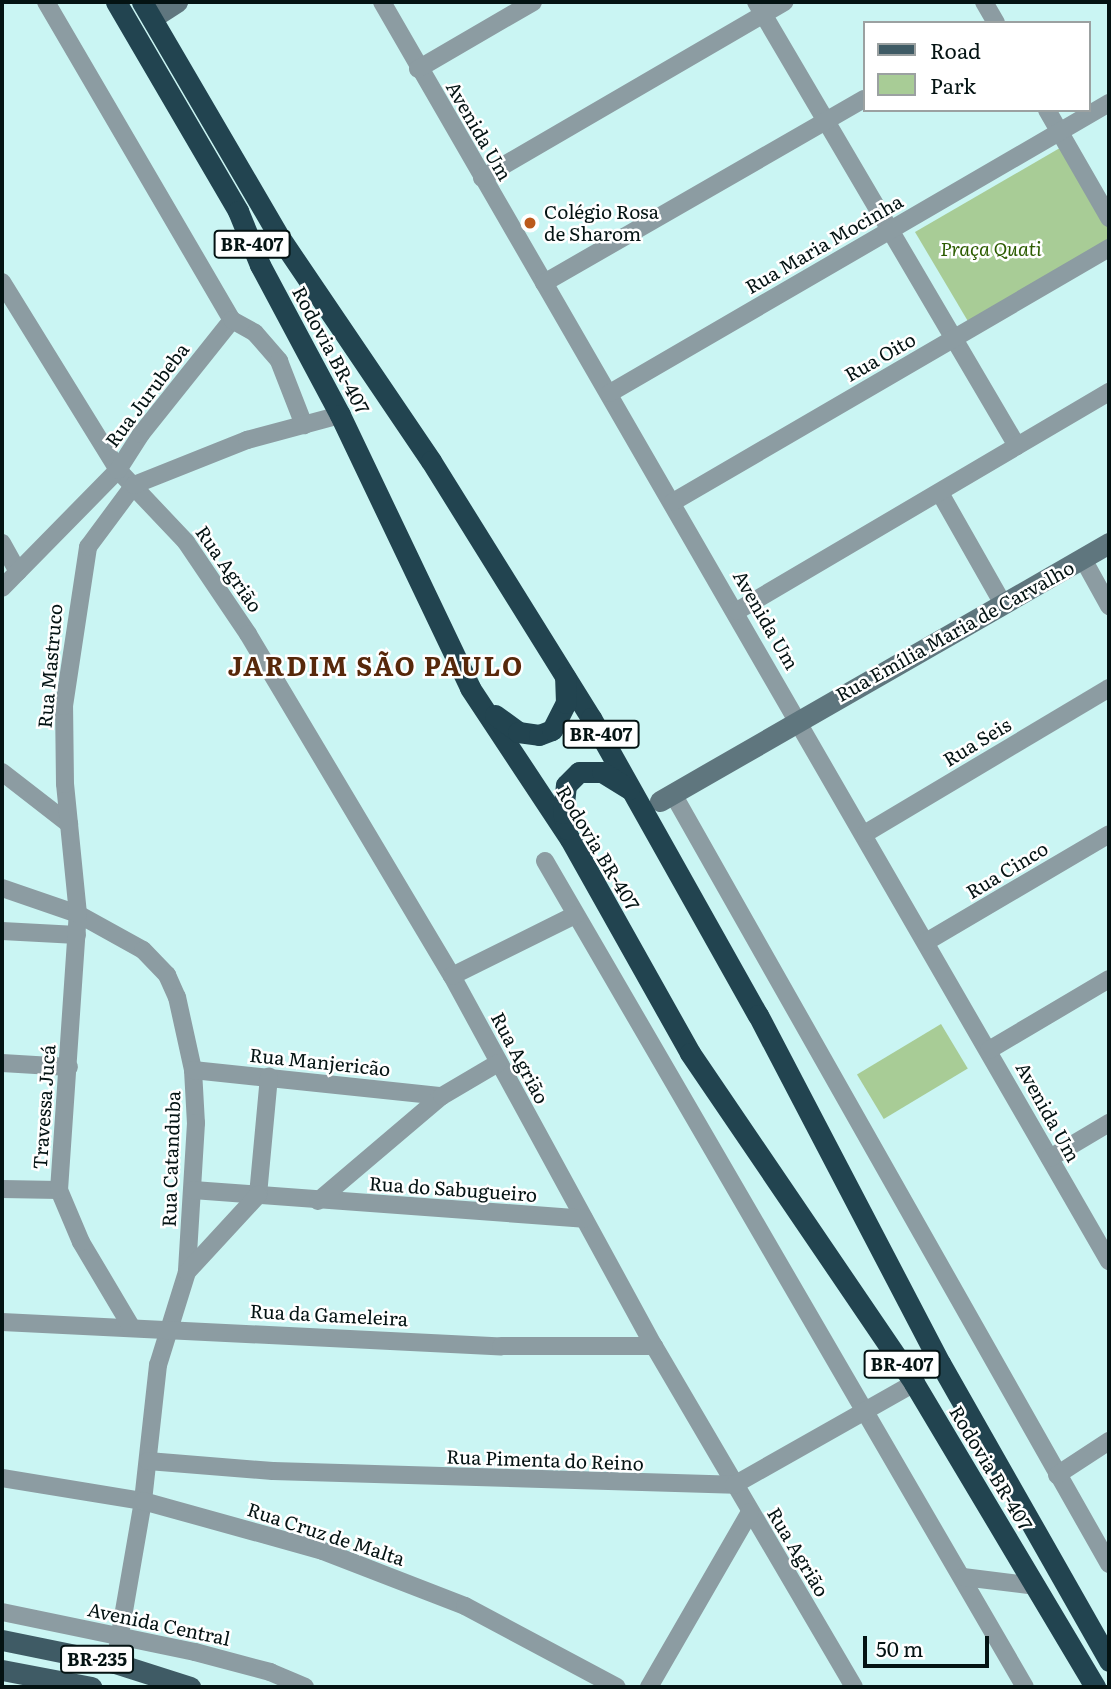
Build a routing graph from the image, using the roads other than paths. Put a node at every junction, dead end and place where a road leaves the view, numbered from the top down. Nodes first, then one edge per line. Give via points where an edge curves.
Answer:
1 (46, 2) edge
2 (116, 2) edge
3 (177, 2) edge
4 (382, 2) edge
5 (533, 2) edge
6 (784, 2) edge
7 (984, 2) edge
8 (150, 7) edge
9 (759, 8) edge
10 (995, 21) edge
11 (418, 69) junction
12 (862, 100) edge
13 (1109, 103) edge
14 (1047, 112) edge
15 (824, 122) junction
16 (1059, 132) junction
17 (482, 178) junction
18 (1109, 218) edge
19 (890, 229) junction
20 (1109, 248) edge
21 (2, 282) edge
22 (544, 283) junction
23 (232, 320) junction
24 (954, 338) junction
25 (1109, 392) edge
26 (610, 393) junction
27 (340, 415) junction
28 (304, 425) junction
29 (1017, 446) junction
30 (118, 470) junction
31 (134, 485) junction
32 (940, 493) junction
33 (673, 502) junction
34 (1109, 542) edge
35 (2, 543) edge
36 (1083, 559) junction
37 (18, 572) junction
38 (2, 588) edge
39 (1002, 602) junction
40 (1109, 606) edge
41 (737, 611) junction
42 (565, 677) junction
43 (470, 688) junction
44 (1109, 688) edge
45 (800, 719) junction
46 (2, 772) edge
47 (630, 790) junction
48 (666, 798) joint
49 (69, 824) junction
50 (866, 833) junction
51 (1109, 834) edge
52 (570, 839) junction
53 (545, 861) dead end
54 (2, 888) edge
55 (78, 914) junction
56 (575, 915) junction
57 (2, 931) edge
58 (76, 935) junction
59 (926, 942) junction
60 (452, 976) junction
61 (1109, 979) edge
62 (989, 1050) junction
63 (2, 1063) edge
64 (498, 1063) junction
65 (69, 1067) junction
66 (193, 1070) junction
67 (269, 1077) junction
68 (442, 1096) junction
69 (1109, 1123) edge
70 (1050, 1158) junction
71 (2, 1189) edge
72 (59, 1190) junction
73 (192, 1190) junction
74 (258, 1195) junction
75 (318, 1201) junction
76 (584, 1219) junction
77 (1109, 1261) edge
78 (187, 1272) junction
79 (2, 1322) edge
80 (132, 1328) junction
81 (168, 1328) junction
82 (654, 1346) junction
83 (914, 1383) junction
84 (868, 1410) junction
85 (1109, 1441) edge
86 (148, 1461) junction
87 (1057, 1475) junction
88 (2, 1478) edge
89 (734, 1485) junction
90 (143, 1501) junction
91 (750, 1512) junction
92 (1109, 1564) edge
93 (963, 1577) junction
94 (1036, 1586) junction
95 (2, 1612) edge
96 (120, 1639) junction
97 (2, 1640) edge
98 (57, 1650) junction
99 (1109, 1661) edge
100 (115, 1663) junction
101 (2, 1670) edge
102 (52, 1678) junction
103 (91, 1687) edge
104 (190, 1687) edge
105 (305, 1687) edge
106 (617, 1687) edge
107 (649, 1687) edge
108 (854, 1687) edge
109 (1026, 1687) edge
110 (1095, 1687) edge

1 - 23 street
2 - 27 highway, Rodovia BR-407 / BR-407 via 238,211 260,265
3 - 8 street
4 - 11 street, Avenida Um
5 - 11 street
6 - 9 street
7 - 10 street
8 - 42 highway, Rodovia BR-407 / BR-407 via 280,239 431,461
9 - 15 street
9 - 17 street
11 - 17 street, Avenida Um
12 - 15 street
13 - 16 street, Rua Maria Mocinha
14 - 16 street
15 - 19 street
15 - 22 street
16 - 18 street
16 - 19 street, Rua Maria Mocinha
17 - 22 street, Avenida Um
19 - 24 street
19 - 26 street, Rua Maria Mocinha
20 - 24 street, Rua Oito
21 - 30 street, Rua Agrião
22 - 26 street, Avenida Um
23 - 28 street via 255,333 279,361
23 - 30 street, Rua Jurubeba
24 - 29 street
24 - 33 street, Rua Oito
25 - 29 street
26 - 33 street, Avenida Um
27 - 28 street
27 - 43 highway, Rodovia BR-407 / BR-407
28 - 31 street via 247,440
29 - 32 street
30 - 31 street, Rua Agrião
30 - 37 street, Rua Jurubeba
31 - 49 street, Rua Mastruco via 88,547 79,593 64,706
31 - 60 street, Rua Agrião via 186,542 248,634
32 - 39 street
32 - 41 street
33 - 41 street, Avenida Um
34 - 36 street, Rua Emília Maria de Carvalho
35 - 37 street
36 - 39 street, Rua Emília Maria de Carvalho
36 - 40 street
37 - 38 street, Rua Jurubeba
39 - 45 street, Rua Emília Maria de Carvalho
41 - 45 street, Avenida Um
42 - 43 highway via 566,703 559,723 539,735 508,727
42 - 47 highway, Rodovia BR-407 / BR-407
43 - 52 highway, Rodovia BR-407 / BR-407
44 - 50 street, Rua Seis
45 - 48 street, Rua Emília Maria de Carvalho
45 - 50 street, Avenida Um
46 - 49 street
47 - 52 highway via 602,772 579,772 566,785 564,798
47 - 99 highway, Rodovia BR-407 / BR-407 via 758,1015 940,1363
48 - 87 street
49 - 55 street, Rua Mastruco
50 - 59 street, Avenida Um
51 - 59 street, Rua Cinco
52 - 83 highway, Rodovia BR-407 / BR-407 via 690,1053
53 - 56 street
54 - 55 street
55 - 58 street, Travessa Jucá
55 - 66 street, Rua Catanduba via 122,935 167,975 177,997
56 - 60 street
56 - 84 street
57 - 58 street
58 - 65 street, Travessa Jucá
59 - 62 street, Avenida Um
60 - 64 street, Rua Agrião
61 - 62 street
62 - 70 street, Avenida Um
63 - 65 street
64 - 68 street, Rua do Sabugueiro
64 - 76 street, Rua Agrião
65 - 72 street, Travessa Jucá
66 - 67 street, Rua Manjericão
66 - 73 street, Rua Catanduba via 197,1124
67 - 68 street, Rua Manjericão
67 - 74 street
68 - 75 street, Rua do Sabugueiro
69 - 70 street
70 - 77 street, Avenida Um
71 - 72 street
72 - 80 street, Travessa Jucá via 81,1242
73 - 74 street, Rua do Sabugueiro
73 - 78 street, Rua Catanduba
74 - 75 street, Rua do Sabugueiro
74 - 78 street
75 - 76 street, Rua do Sabugueiro
76 - 82 street, Rua Agrião
78 - 81 street, Rua Catanduba
79 - 80 street, Rua da Gameleira
80 - 81 street, Rua da Gameleira
81 - 82 street, Rua da Gameleira via 501,1346
81 - 86 street via 158,1365
82 - 89 street, Rua Agrião
83 - 84 street
83 - 94 highway, Rodovia BR-407 / BR-407
84 - 89 street
84 - 93 street
85 - 87 street
86 - 89 street, Rua Pimenta do Reino via 273,1471
86 - 90 street
87 - 92 street
88 - 90 street, Rua Cruz de Malta
89 - 91 street, Rua Agrião
90 - 96 street
90 - 106 street, Rua Cruz de Malta via 323,1551 397,1578 465,1606
91 - 107 street
91 - 108 street, Rua Agrião
93 - 94 street
93 - 109 street
94 - 110 highway, Rodovia BR-407 / BR-407
95 - 96 street, Avenida Central
96 - 100 street
96 - 105 street, Avenida Central via 195,1651
97 - 98 main road, BR-235 / BR-235
98 - 100 main road, BR-235 / BR-235
98 - 102 main road
100 - 104 main road, BR-235 / BR-235
101 - 102 main road, BR-235 / BR-235
102 - 103 main road, BR-235 / BR-235

